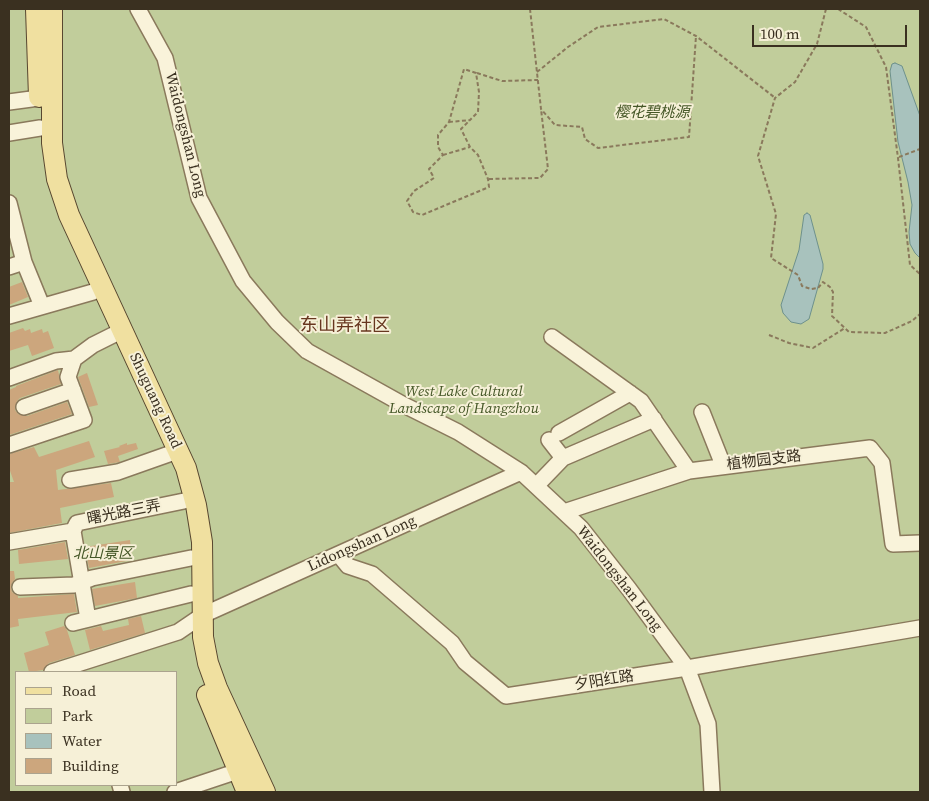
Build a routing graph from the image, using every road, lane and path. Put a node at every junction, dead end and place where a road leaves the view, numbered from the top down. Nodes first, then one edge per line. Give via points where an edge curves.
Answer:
1 (36, 9) edge
2 (52, 9) edge
3 (138, 9) edge
4 (530, 9) edge
5 (826, 9) edge
6 (838, 9) edge
7 (696, 36) junction
8 (537, 72) junction
9 (476, 73) junction
10 (538, 80) junction
11 (39, 98) junction
12 (775, 98) junction
13 (9, 102) edge
14 (541, 109) junction
15 (470, 120) junction
16 (449, 122) junction
17 (40, 128) junction
18 (9, 133) edge
19 (470, 147) junction
20 (920, 149) edge
21 (444, 154) junction
22 (899, 157) junction
23 (488, 179) junction
24 (9, 203) edge
25 (24, 262) junction
26 (9, 267) edge
27 (920, 274) edge
28 (93, 292) junction
29 (42, 306) junction
30 (920, 314) edge
31 (9, 316) edge
32 (845, 328) junction
33 (113, 335) junction
34 (769, 335) dead end
35 (552, 337) dead end
36 (74, 359) junction
37 (9, 378) edge
38 (73, 390) junction
39 (630, 393) junction
40 (24, 407) dead end
41 (702, 412) dead end
42 (654, 419) junction
43 (9, 445) edge
44 (169, 454) junction
45 (563, 458) junction
46 (724, 465) junction
47 (689, 471) junction
48 (521, 472) junction
49 (70, 480) dead end
50 (536, 486) junction
51 (184, 501) junction
52 (564, 512) junction
53 (73, 531) junction
54 (9, 542) edge
55 (920, 543) edge
56 (340, 555) junction
57 (191, 558) junction
58 (81, 582) junction
59 (20, 587) dead end
60 (191, 594) junction
61 (88, 619) junction
62 (197, 619) junction
63 (73, 623) dead end
64 (920, 628) edge
65 (687, 668) junction
66 (55, 671) edge
67 (238, 772) junction
68 (176, 792) edge
69 (247, 792) edge
70 (265, 792) edge
71 (712, 792) edge

1 - 11 main road, Shuguang Road
2 - 62 main road, Shuguang Road via 52,143 57,179 69,215 186,468 202,542
3 - 48 street, Waidongshan Long via 165,58 199,198 243,281 277,322 308,352 458,432
4 - 8 path
5 - 12 path via 817,44 795,82
6 - 22 path via 866,27 886,67
7 - 8 path via 664,19 598,27
7 - 12 path
7 - 14 path via 689,138 598,148 585,139 582,127 555,125
8 - 10 path
9 - 10 path via 502,81
9 - 15 path via 480,92 478,112
9 - 16 path via 464,69
10 - 14 path
11 - 13 street
11 - 17 main road, Shuguang Road
12 - 32 path via 758,156 776,214 771,258 798,275 802,286 811,290 823,282 830,287 833,292 832,316
14 - 23 path via 548,169 540,178
15 - 16 path
15 - 19 path via 461,129
16 - 21 path via 438,135 438,147
17 - 18 street
17 - 28 main road, Shuguang Road via 46,181 59,221
19 - 21 path
19 - 23 path via 478,155
20 - 22 path
21 - 23 path via 429,169 434,178 414,191 407,200 413,212 422,215 489,187
22 - 27 path via 910,265
24 - 25 street
25 - 26 street
25 - 29 street
28 - 29 street
28 - 33 main road, Shuguang Road
29 - 31 street
30 - 32 path via 885,333 849,332
32 - 34 path via 813,348 788,344
33 - 36 street
33 - 44 main road, Shuguang Road
35 - 39 street
36 - 37 street via 56,361
36 - 38 street via 68,377
38 - 40 street
38 - 43 street via 84,420
39 - 42 street via 642,401
39 - 45 street via 554,436
41 - 46 street
42 - 45 street
42 - 47 street
44 - 49 street via 118,472
44 - 51 main road, Shuguang Road
45 - 50 street
46 - 47 street, 植物园支路
46 - 55 street, 植物园支路 via 870,448 882,463 893,544
47 - 52 street, 植物园支路
48 - 50 street, Waidongshan Long
48 - 56 street, Lidongshan Long
50 - 52 street, Waidongshan Long
51 - 53 street, 曙光路三弄 via 76,523
51 - 57 main road, Shuguang Road via 188,512
52 - 65 street, Waidongshan Long via 581,528
53 - 54 street, 曙光路三弄
53 - 58 street
56 - 62 street, Lidongshan Long
56 - 65 street, 夕阳红路 via 348,566 372,574 452,643 465,662 506,696
57 - 58 street
57 - 60 main road, Shuguang Road
58 - 59 street
58 - 61 street
60 - 61 street
60 - 62 main road, Shuguang Road
61 - 63 street
62 - 66 street, Lidongshan Long via 178,632
62 - 67 main road, Shuguang Road via 190,640 196,667
62 - 70 main road, Shuguang Road via 217,688
64 - 65 street, 夕阳红路
65 - 71 street, Waidongshan Long via 708,724
67 - 68 street
67 - 69 main road, Shuguang Road

